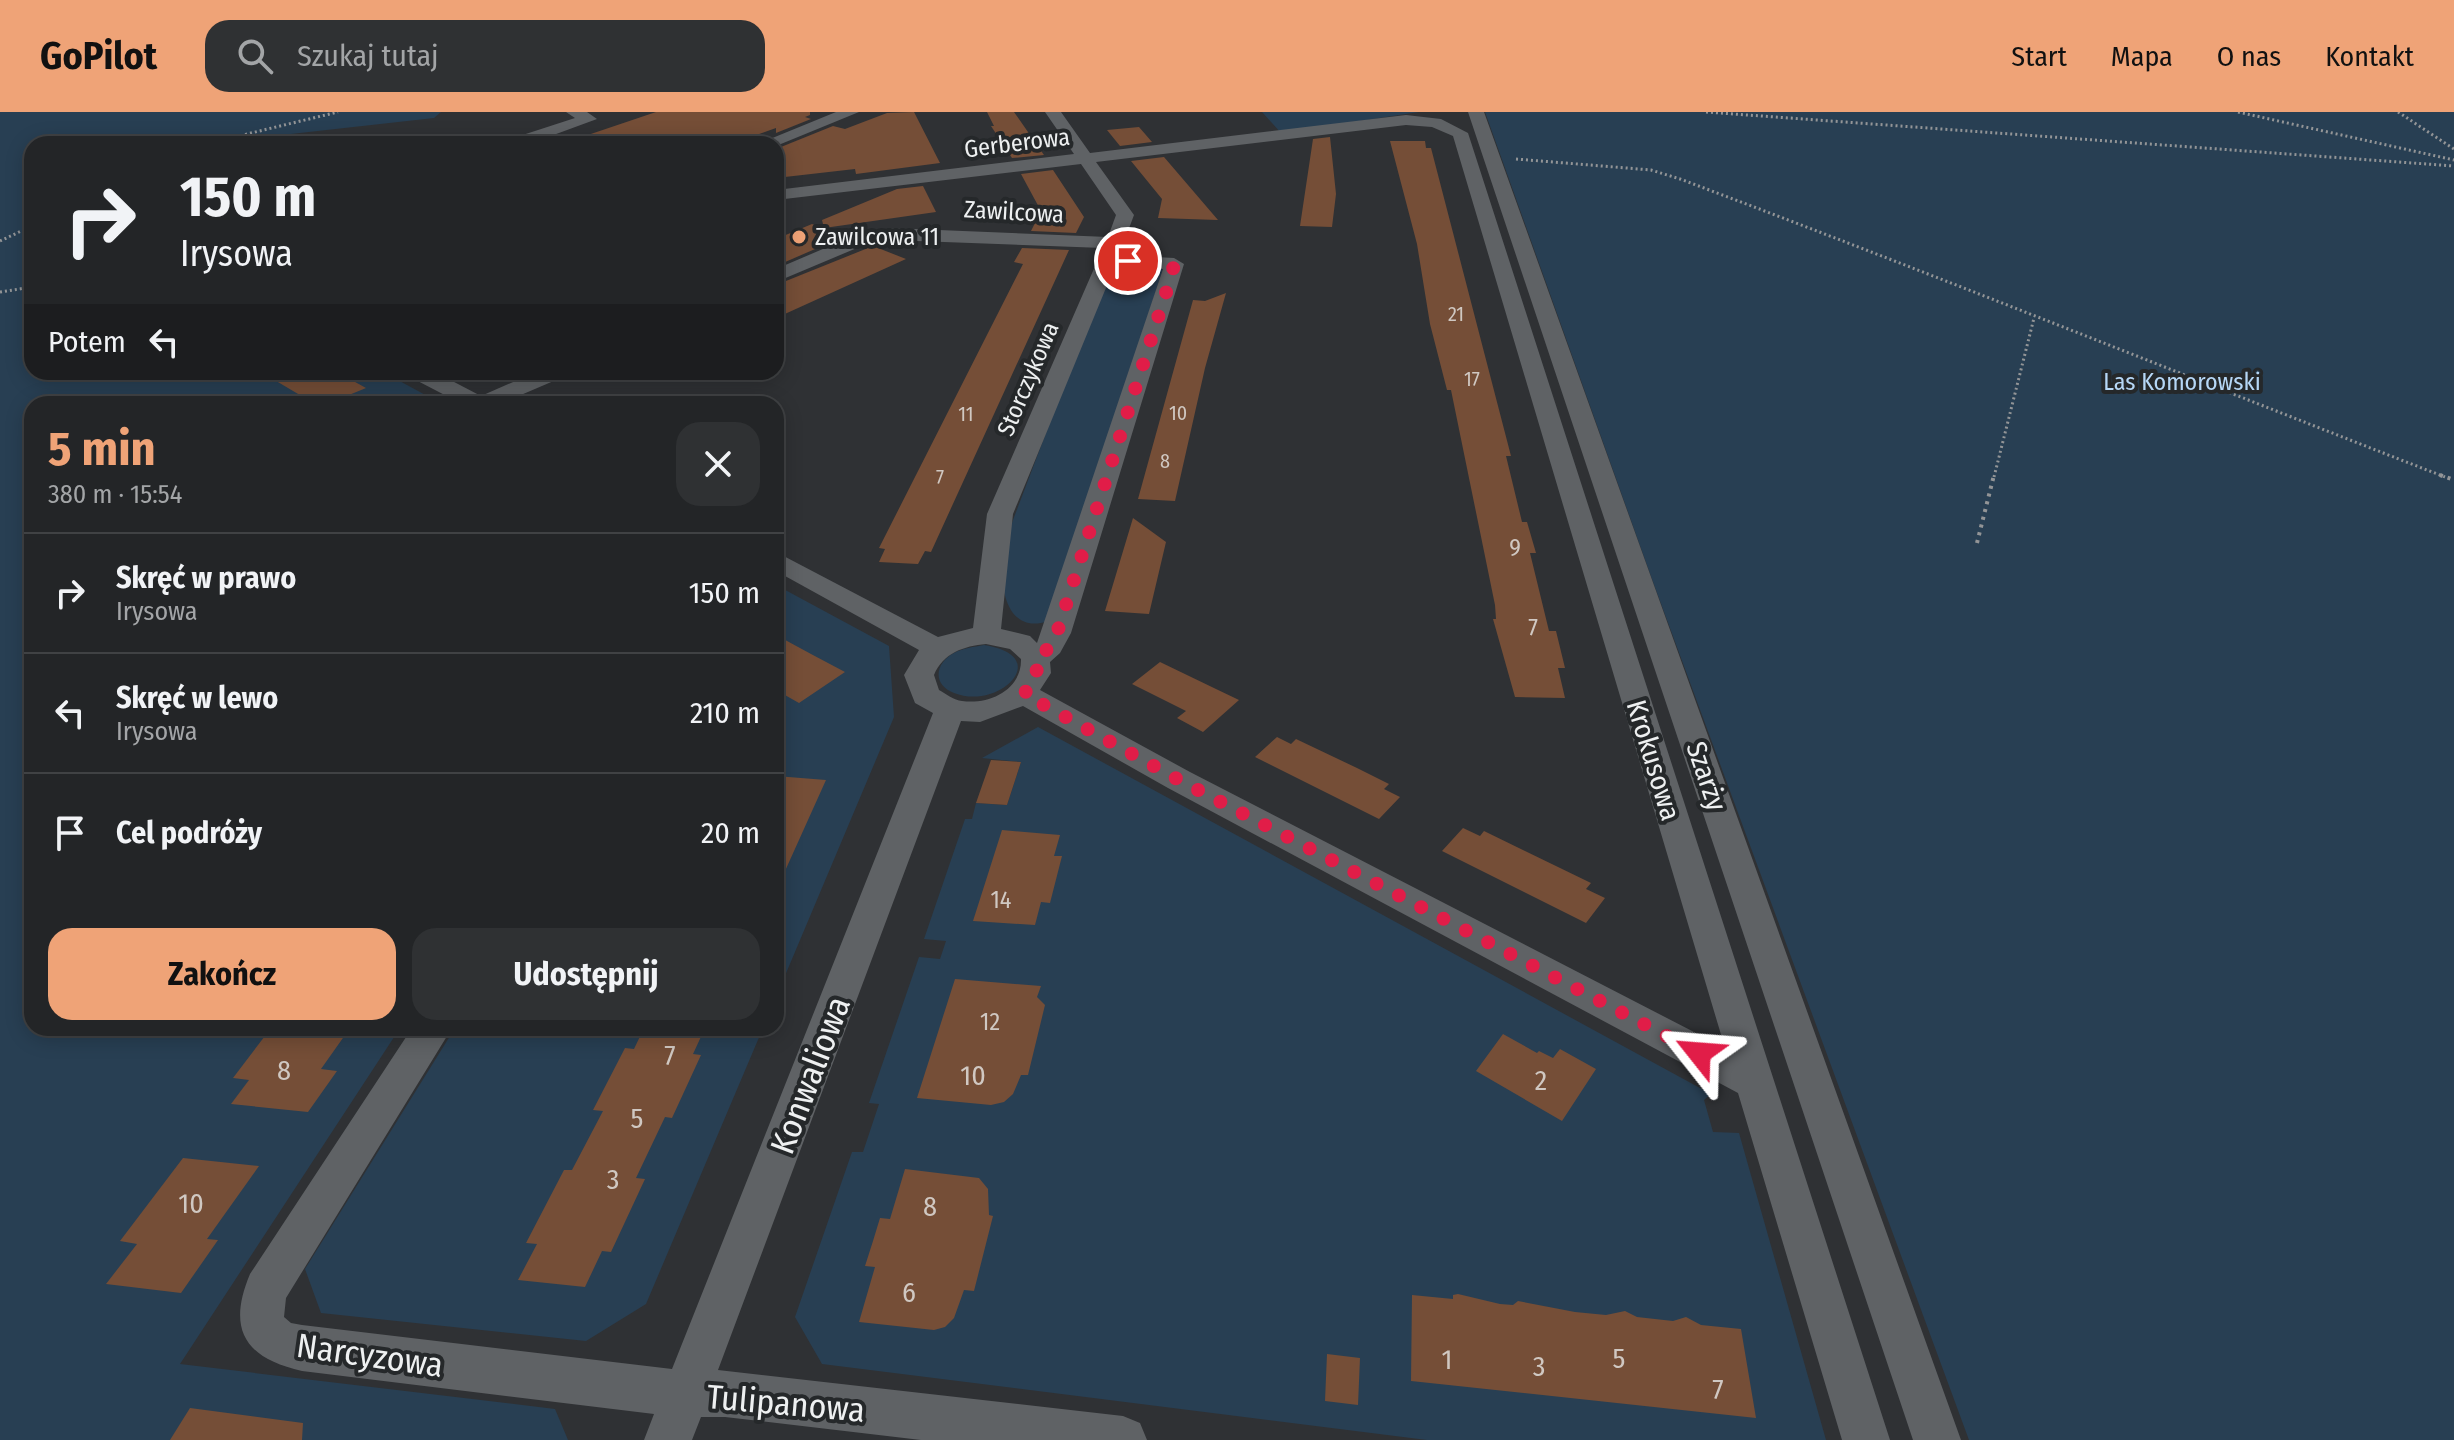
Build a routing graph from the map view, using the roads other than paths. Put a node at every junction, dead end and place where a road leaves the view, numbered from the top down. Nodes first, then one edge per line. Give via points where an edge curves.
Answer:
1 (610, 112) edge
2 (851, 112) edge
3 (1053, 112) edge
4 (1476, 112) edge
5 (581, 116) edge
6 (1406, 120) joint
7 (532, 136) edge
8 (784, 137) edge
9 (1086, 159) junction
10 (784, 194) edge
11 (1110, 251) junction
12 (784, 273) edge
13 (434, 380) edge
14 (536, 380) edge
15 (464, 396) edge
16 (499, 396) edge
17 (784, 564) edge
18 (986, 635) junction
19 (938, 649) junction
20 (1036, 659) junction
21 (1024, 694) junction
22 (950, 709) junction
23 (428, 1036) edge
24 (1754, 1082) junction
25 (687, 1394) junction
26 (668, 1440) edge
27 (1123, 1440) edge
28 (1866, 1440) edge
29 (1937, 1440) edge

1 - 5 street
2 - 8 street
3 - 9 street
4 - 29 street, Szarży
5 - 7 street
6 - 9 street, Gerberowa
6 - 24 street, Krokusowa via 1435,122 1460,133
9 - 10 street, Gerberowa
9 - 11 street, Storczykowa via 1125,215
11 - 12 street, Zawilcowa via 890,234 858,241
11 - 18 street, Storczykowa via 1000,514
11 - 20 street, Zawilcowa via 1174,264 1057,633
13 - 15 street
14 - 16 street
17 - 19 street
18 - 19 street
18 - 20 street via 1018,642
19 - 22 street via 921,668 919,683 926,696
20 - 21 street via 1037,677
21 - 22 street via 990,709
21 - 24 street
22 - 25 street, Konwaliowa
23 - 25 street, Narcyzowa via 266,1289 260,1312 267,1333 302,1348
24 - 28 street, Krokusowa
25 - 26 street, Konwaliowa
25 - 27 street, Tulipanowa via 725,1393

